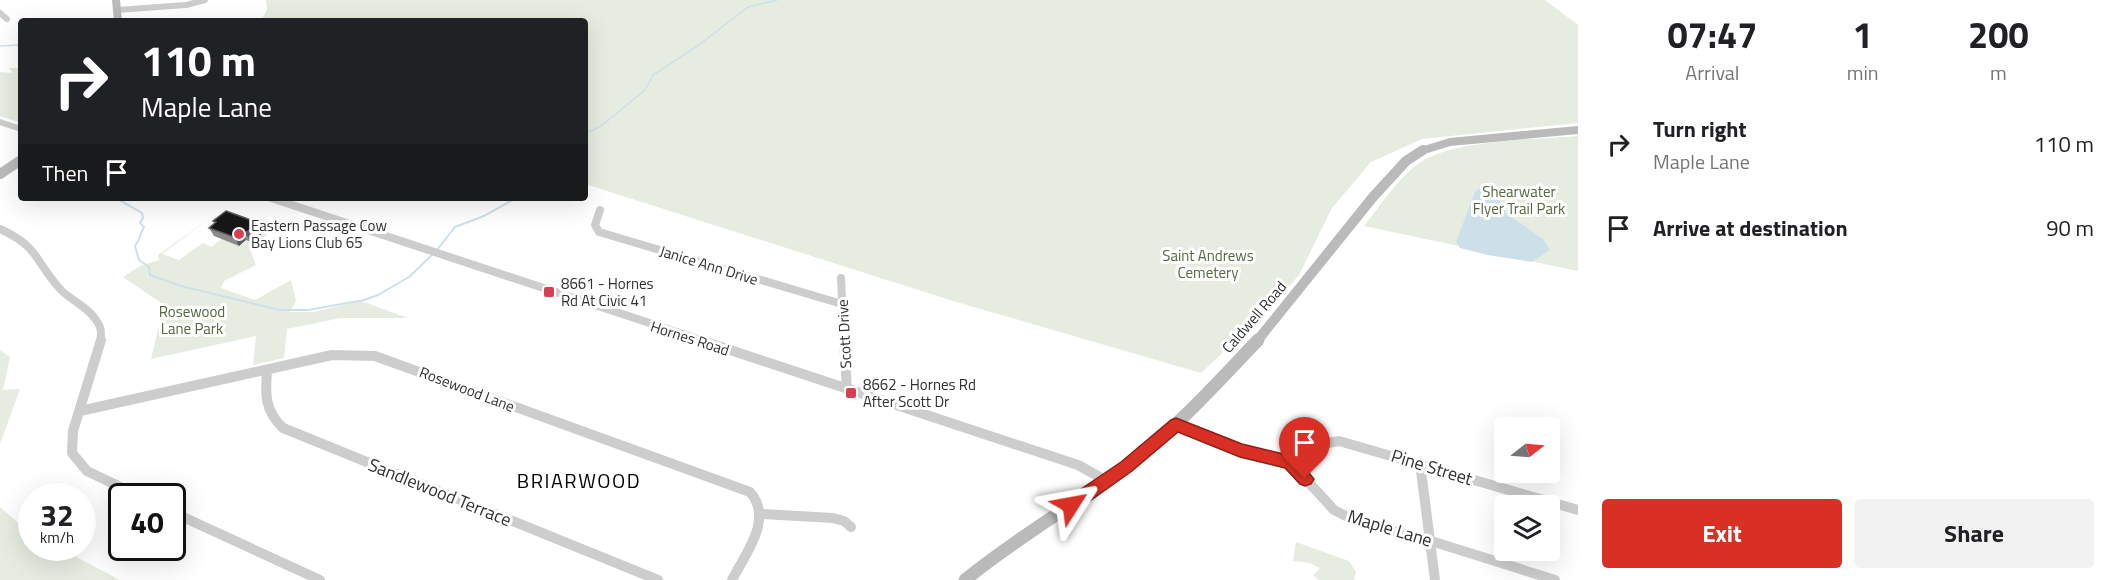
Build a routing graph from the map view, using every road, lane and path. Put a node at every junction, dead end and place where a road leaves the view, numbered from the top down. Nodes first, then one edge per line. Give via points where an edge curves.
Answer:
1 (116, 0) edge
2 (206, 0) edge
3 (117, 10) junction
4 (0, 13) edge
5 (118, 18) edge
6 (7, 19) dead end
7 (0, 122) edge
8 (18, 128) edge
9 (1578, 130) edge
10 (18, 162) edge
11 (0, 174) edge
12 (280, 201) edge
13 (600, 210) dead end
14 (0, 229) edge
15 (841, 278) dead end
16 (842, 304) junction
17 (267, 371) junction
18 (847, 390) junction
19 (80, 411) junction
20 (1176, 424) junction
21 (1290, 462) junction
22 (1420, 463) junction
23 (1107, 481) junction
24 (111, 483) edge
25 (1578, 510) edge
26 (762, 514) junction
27 (186, 518) edge
28 (851, 527) dead end
29 (1428, 540) junction
30 (320, 580) edge
31 (657, 580) edge
32 (732, 580) edge
33 (966, 580) edge
34 (1435, 580) edge
35 (1555, 580) edge

1 - 3 street
2 - 3 street via 189,5
3 - 5 street
4 - 6 street
7 - 8 street
9 - 20 street, Caldwell Road via 1450,142 1423,150 1406,161 1258,340
10 - 11 street
12 - 18 street, Hornes Road
13 - 16 street, Janice Ann Drive via 595,226 602,232
14 - 19 street via 32,249 63,292 99,323 102,335
15 - 16 street, Scott Drive
16 - 18 street, Scott Drive
17 - 19 street, Rosewood Lane
17 - 26 street, Rosewood Lane via 332,355 367,355 391,361 745,489 755,498
17 - 31 street, Sandlewood Terrace via 266,409 283,428
18 - 23 street, Hornes Road via 1078,465
19 - 24 street via 72,453 93,475
20 - 21 street via 1240,450
20 - 23 street, Caldwell Road
21 - 22 street, Pine Street via 1307,448 1335,440
21 - 29 street, Maple Lane via 1323,500 1340,513
22 - 25 street, Pine Street
22 - 29 street
23 - 33 street, Caldwell Road via 998,553
26 - 28 street via 833,518
26 - 32 street
27 - 30 street
29 - 34 street
29 - 35 street, Maple Lane

